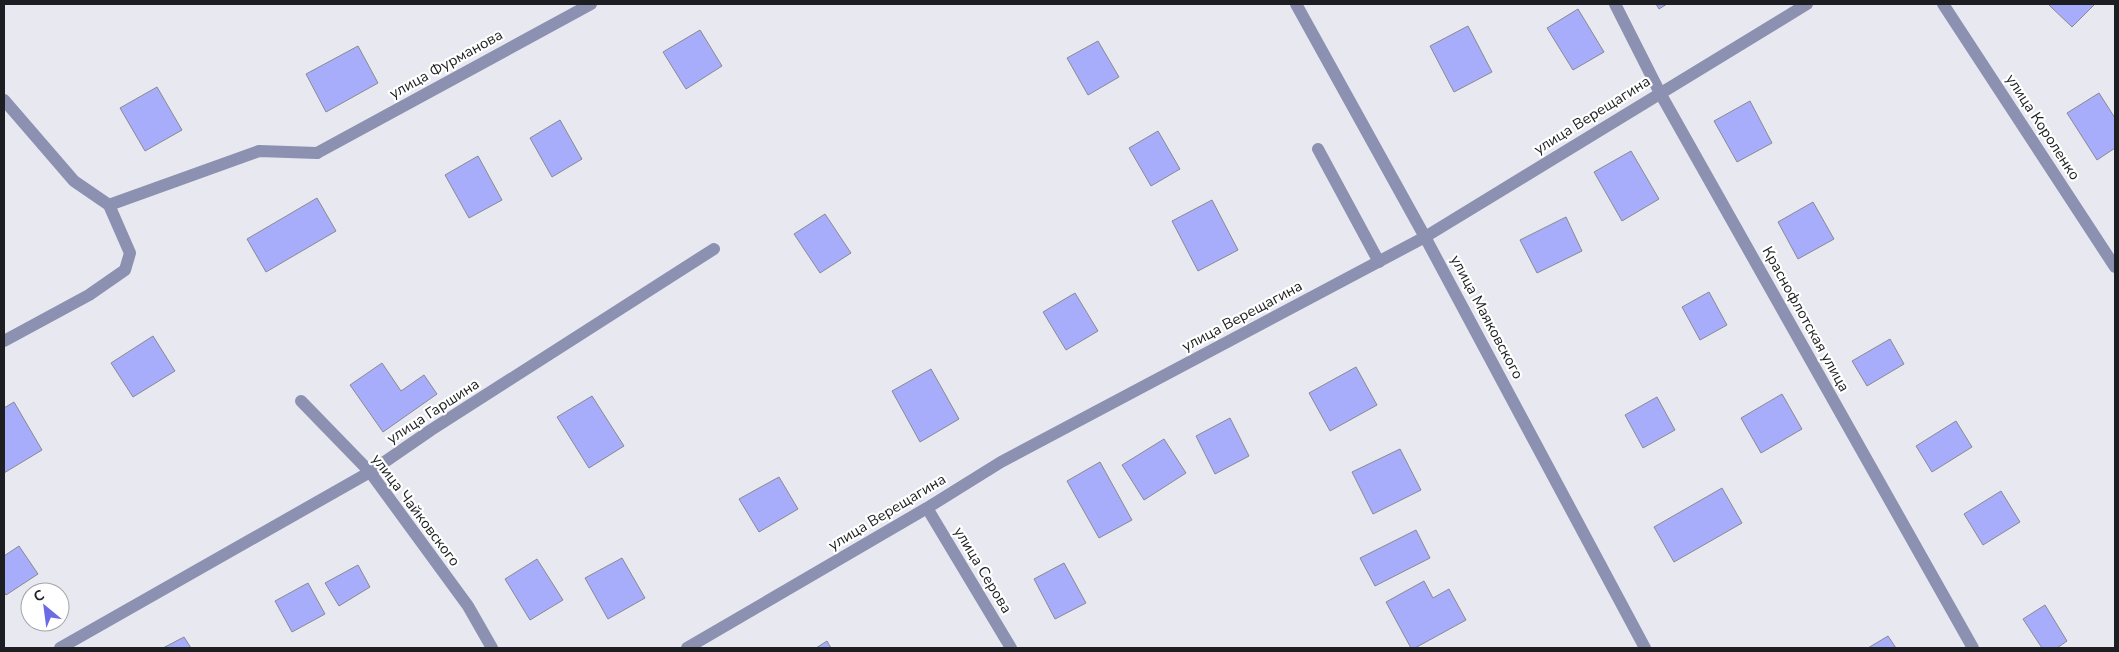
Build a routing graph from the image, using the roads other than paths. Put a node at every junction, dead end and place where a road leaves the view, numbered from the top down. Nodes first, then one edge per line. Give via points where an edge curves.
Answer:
1 (591, 4) edge
2 (1296, 4) edge
3 (1615, 4) edge
4 (1807, 4) edge
5 (1944, 4) edge
6 (1660, 93) junction
7 (4, 100) edge
8 (1318, 149) dead end
9 (110, 205) junction
10 (1425, 237) junction
11 (714, 249) dead end
12 (1379, 262) junction
13 (2115, 267) edge
14 (4, 341) edge
15 (301, 401) dead end
16 (370, 472) junction
17 (927, 508) junction
18 (60, 648) edge
19 (492, 648) edge
20 (687, 648) edge
21 (1011, 648) edge
22 (1645, 648) edge
23 (1973, 648) edge

1 - 9 street, улица Фурманова via 317,153 259,151
2 - 10 street, улица Маяковского
3 - 6 street, Краснофлотская улица
4 - 6 street, улица Верещагина
5 - 13 street, улица Короленко
6 - 10 street, улица Верещагина
6 - 23 street, Краснофлотская улица
7 - 9 street via 74,181
8 - 12 street
9 - 14 street via 130,253 125,270 88,295
10 - 12 street, улица Верещагина
10 - 22 street, улица Маяковского
11 - 16 street, улица Гаршина via 430,430
12 - 17 street, улица Верещагина via 1002,462
15 - 16 street, улица Чайковского
16 - 18 street, улица Гаршина
16 - 19 street, улица Чайковского via 468,606
17 - 20 street, улица Верещагина
17 - 21 street, улица Серова

